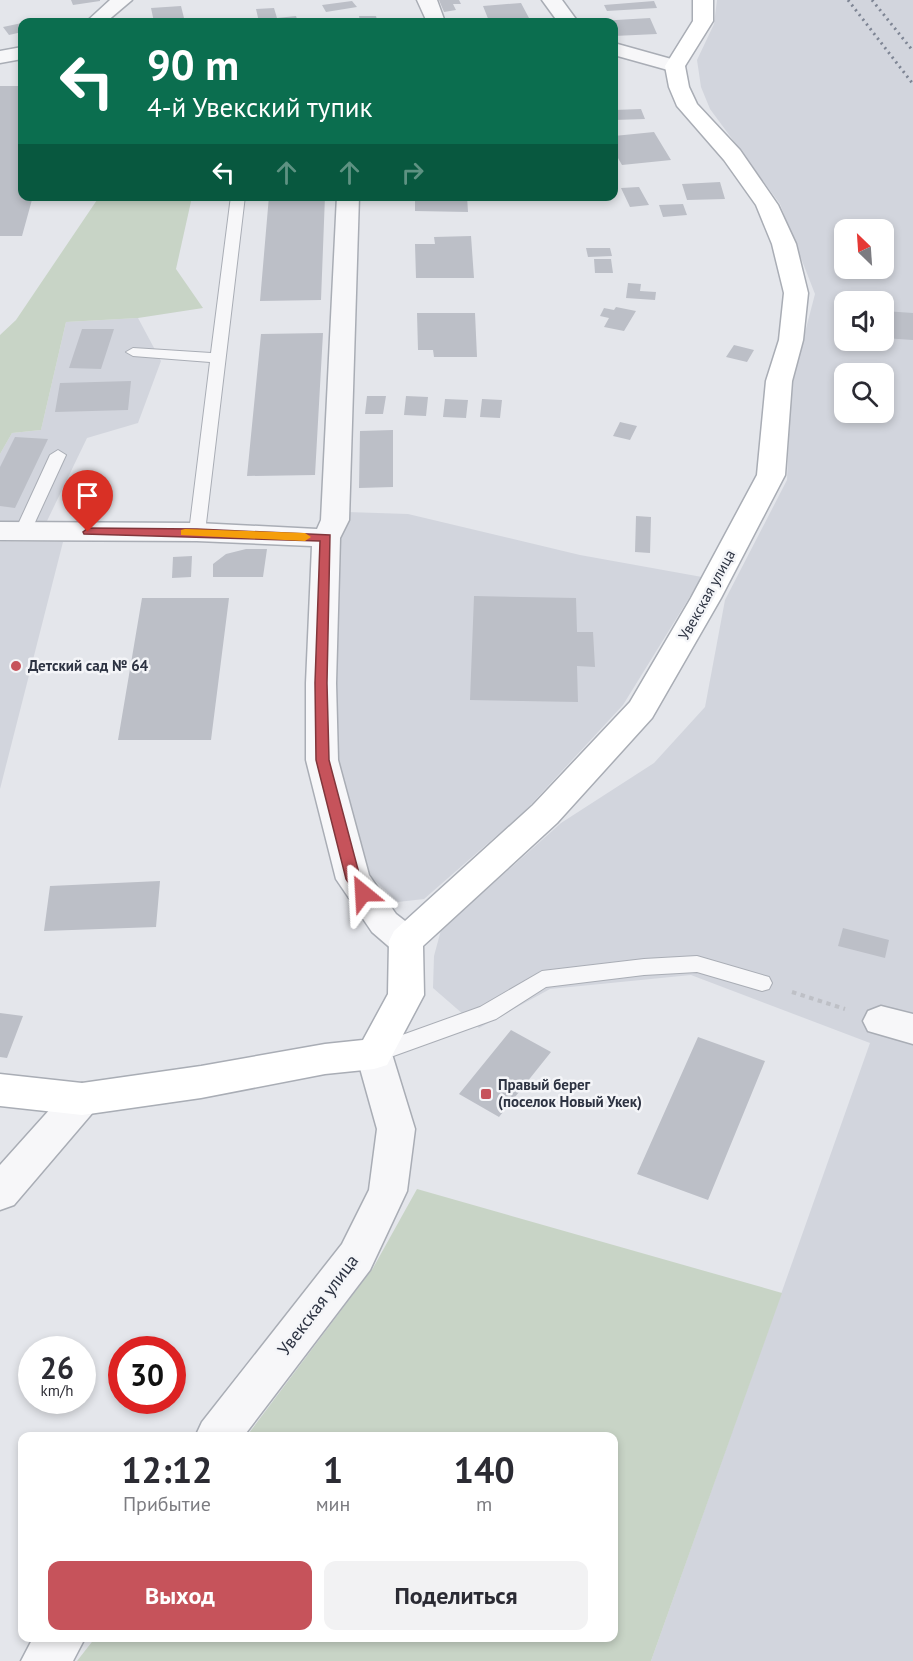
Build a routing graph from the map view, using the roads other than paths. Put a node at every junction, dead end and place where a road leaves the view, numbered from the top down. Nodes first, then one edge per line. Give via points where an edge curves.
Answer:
1 (122, 0) edge
2 (427, 0) edge
3 (552, 0) edge
4 (703, 0) edge
5 (100, 18) edge
6 (434, 18) edge
7 (565, 18) edge
8 (618, 51) edge
9 (18, 54) edge
10 (0, 57) edge
11 (675, 66) junction
12 (237, 201) edge
13 (348, 201) edge
14 (133, 352) dead end
15 (218, 358) junction
16 (58, 455) dead end
17 (12, 531) edge
18 (197, 532) junction
19 (326, 538) junction
20 (406, 941) junction
21 (762, 983) road end
22 (374, 1054) junction
23 (0, 1089) edge
24 (82, 1099) junction
25 (0, 1193) edge
26 (221, 1432) edge
27 (59, 1642) edge
28 (44, 1661) edge

1 - 5 street
2 - 6 street
3 - 7 street
4 - 11 street via 703,21
8 - 11 street
9 - 10 street
11 - 20 street, Увекская улица via 688,106 732,155 767,205 784,244 794,283 791,340 779,381 771,475 641,710 545,814
12 - 15 lane
13 - 19 street via 335,520
14 - 15 lane
15 - 18 lane
16 - 17 lane
17 - 18 street
18 - 19 street
19 - 20 street via 322,760 353,879 384,922
20 - 22 street via 406,995
21 - 22 lane via 697,964 542,979 488,1013
22 - 24 street
22 - 26 street, Увекская улица via 396,1129 388,1191 356,1257
23 - 24 street
24 - 25 street
27 - 28 street

